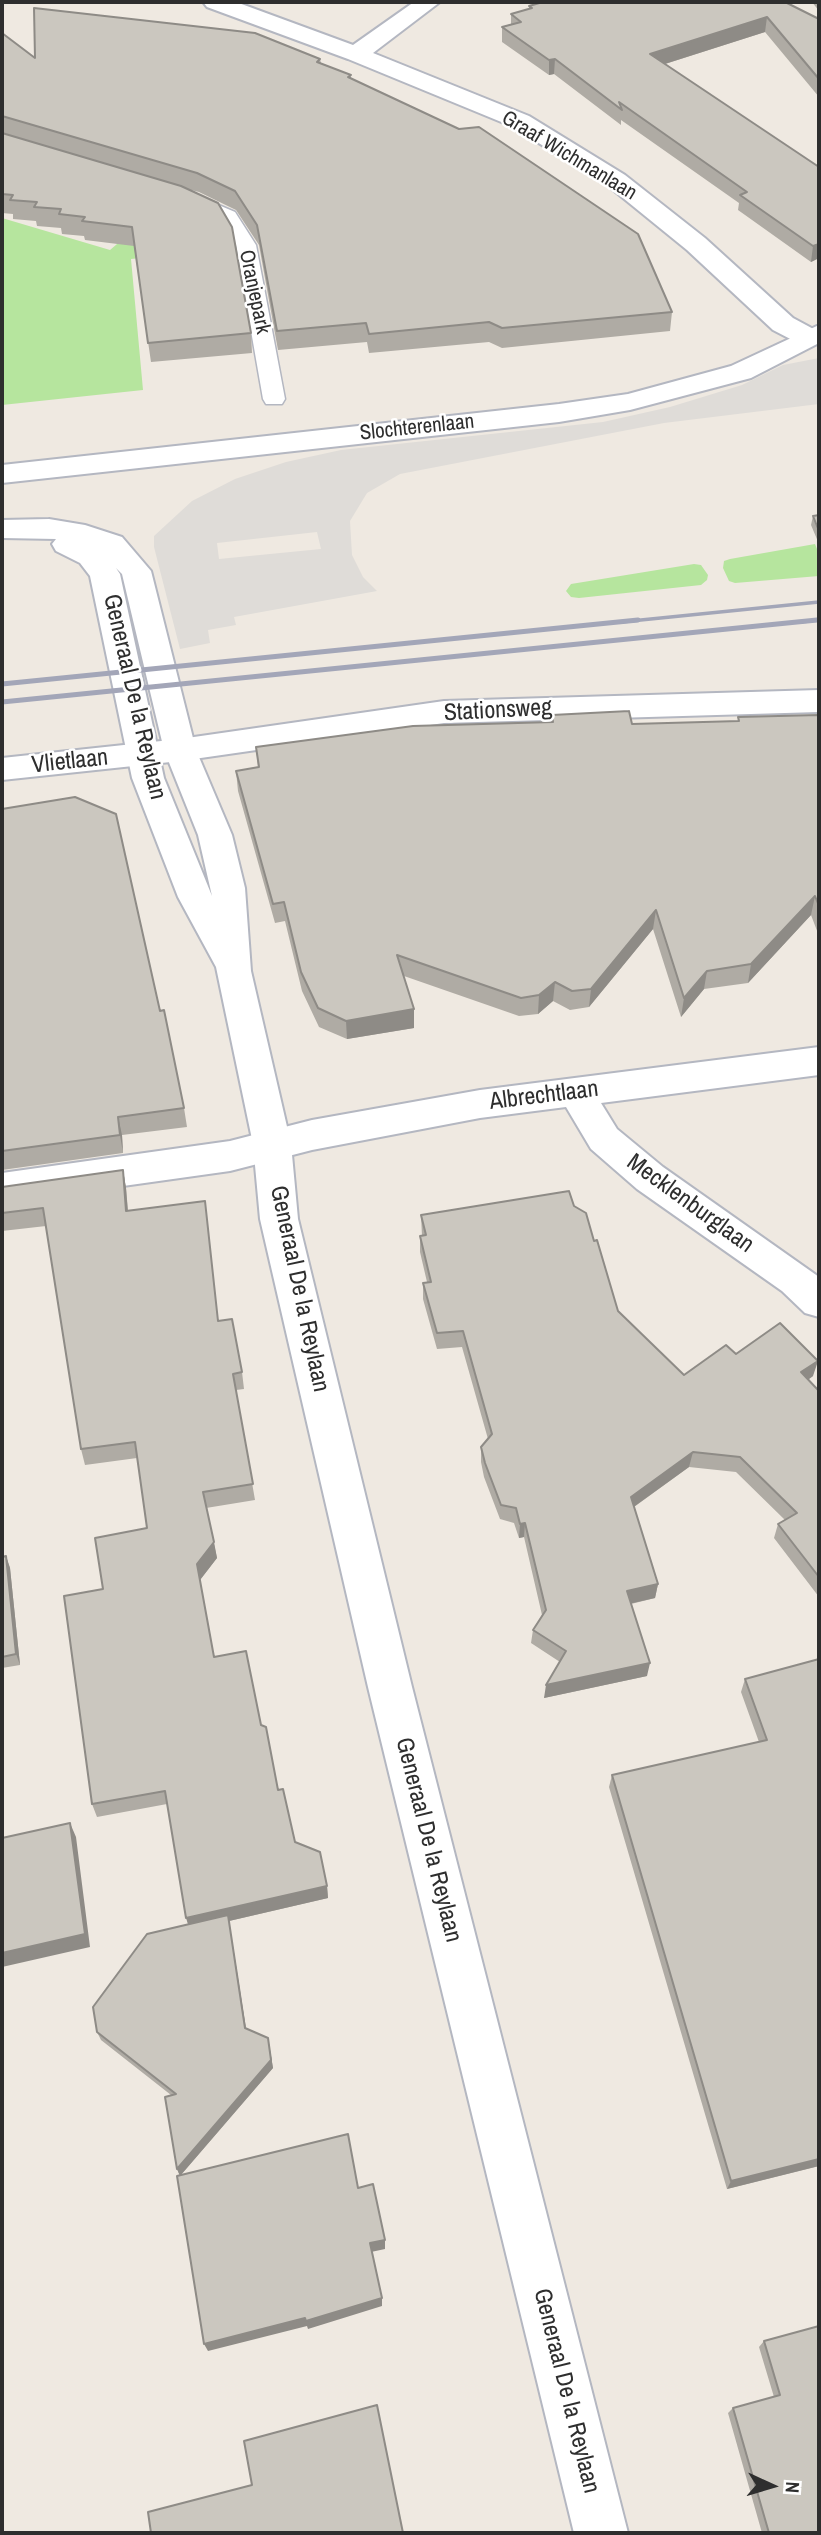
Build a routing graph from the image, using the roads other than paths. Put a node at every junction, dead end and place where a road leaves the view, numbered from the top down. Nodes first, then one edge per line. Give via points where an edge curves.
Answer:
1 (215, 2) edge
2 (429, 2) edge
3 (356, 54) junction
4 (166, 192) edge
5 (816, 337) edge
6 (274, 399) dead end
7 (2, 474) edge
8 (2, 529) edge
9 (819, 701) edge
10 (180, 750) junction
11 (143, 754) junction
12 (2, 769) edge
13 (234, 971) junction
14 (819, 1061) edge
15 (576, 1093) junction
16 (271, 1145) junction
17 (2, 1188) edge
18 (819, 1301) edge
19 (601, 2533) edge

1 - 3 street, Graaf Wichmanlaan
2 - 3 street
3 - 5 street, Graaf Wichmanlaan via 520,121 616,180 696,244 783,324
4 - 6 lane, Oranjepark via 228,216 246,245
5 - 7 street, Slochterenlaan via 741,372 630,402
8 - 10 street via 49,528 85,534 111,544 136,571
8 - 11 street, Generaal De la Reylaan via 73,546 91,556 105,574
9 - 10 street, Stationsweg via 444,712
10 - 11 street, Vlietlaan
10 - 13 street via 215,835 228,888
11 - 12 street, Vlietlaan
11 - 13 street, Generaal De la Reylaan via 148,778 195,897
13 - 16 street, Generaal De la Reylaan
14 - 15 street, Albrechtlaan
15 - 16 street, Albrechtlaan via 480,1104
15 - 18 street, Mecklenburglaan via 604,1139
16 - 17 street, Albrechtlaan
16 - 19 street, Generaal De la Reylaan via 279,1219 390,1687

